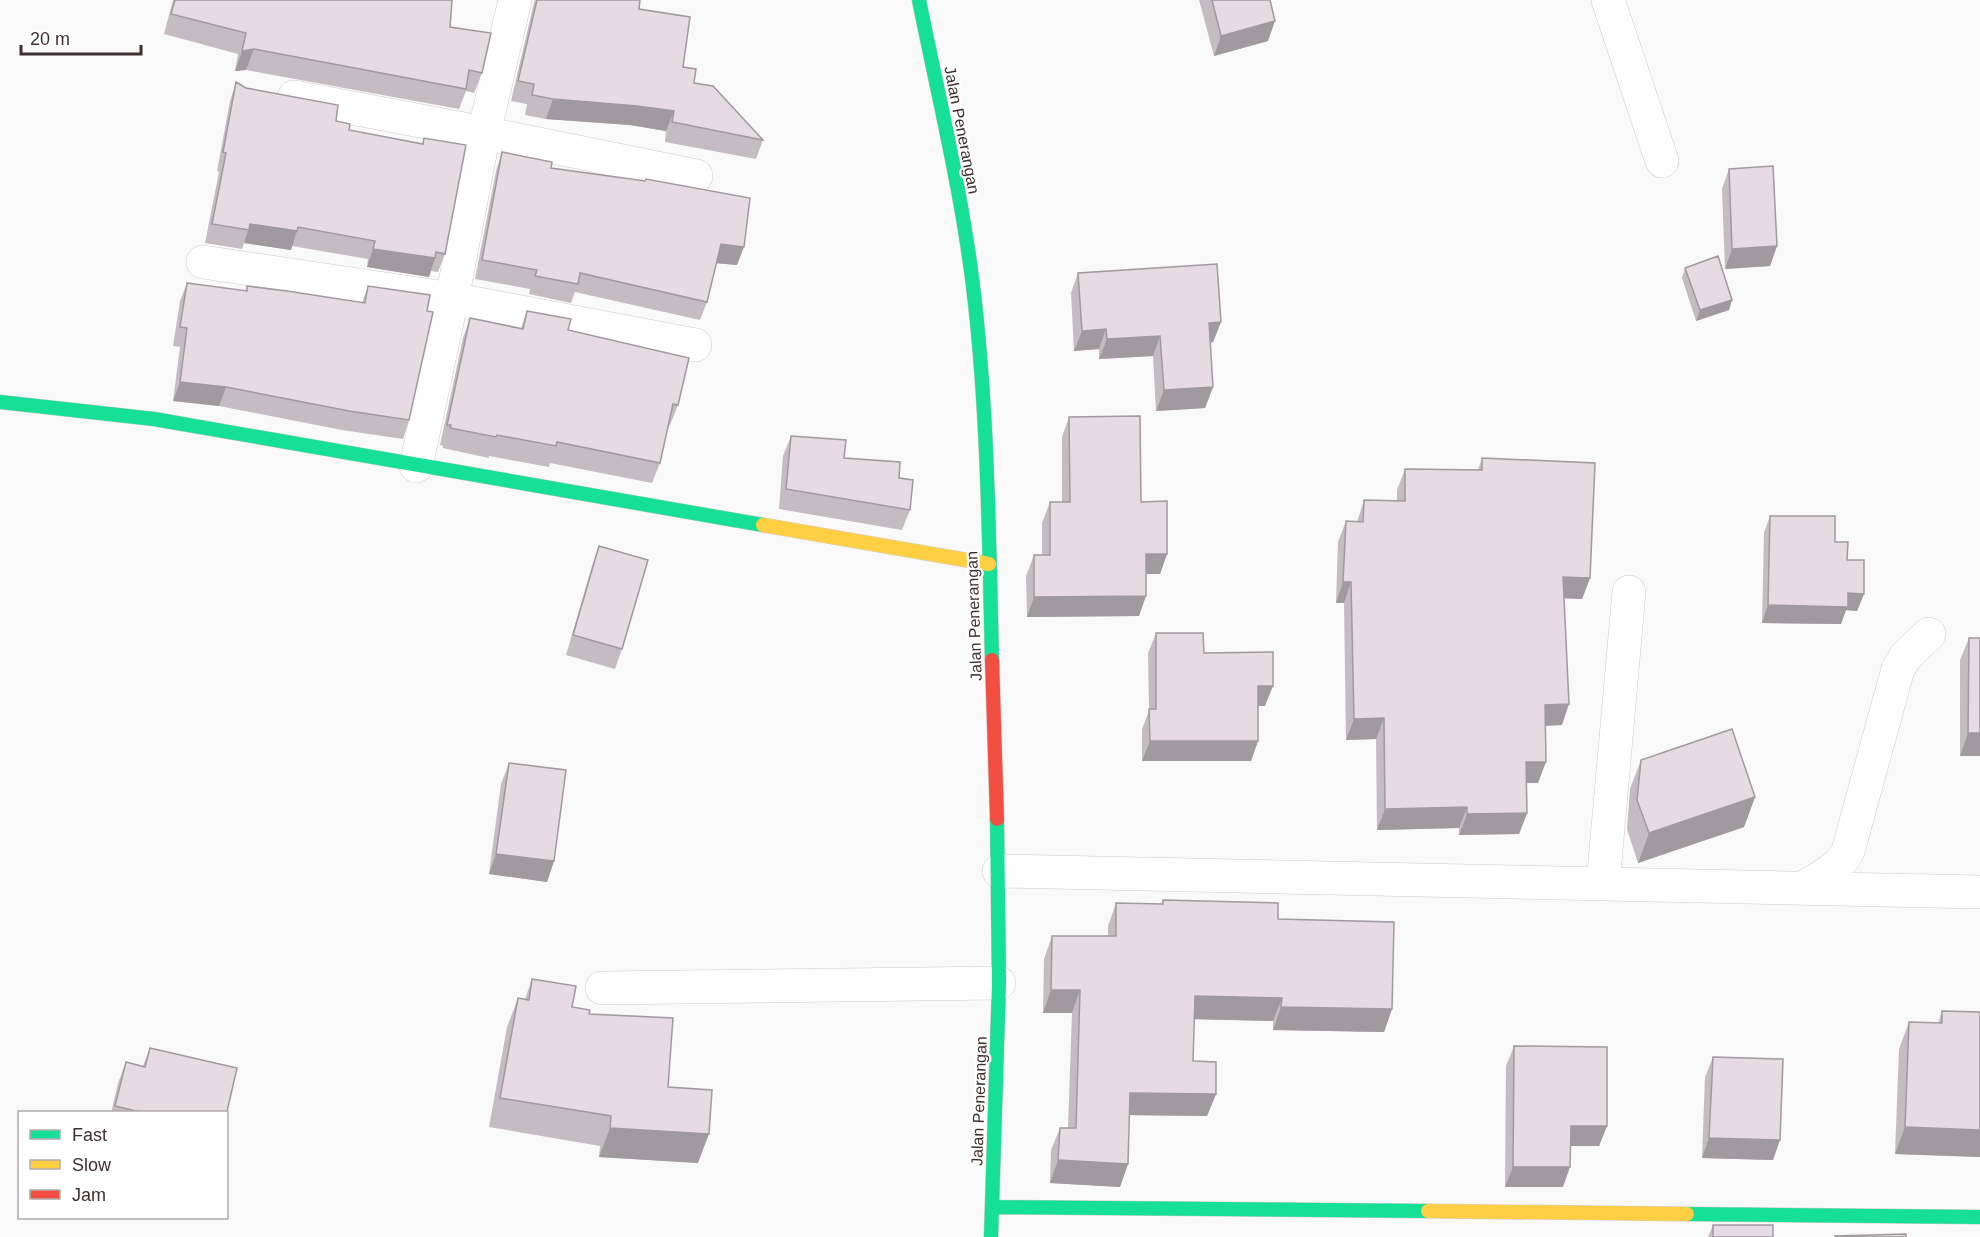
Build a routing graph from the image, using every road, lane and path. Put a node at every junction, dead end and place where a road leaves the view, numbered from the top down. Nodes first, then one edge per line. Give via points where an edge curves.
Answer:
1 (515, 0) edge
2 (919, 0) edge
3 (1608, 0) edge
4 (266, 92) edge
5 (484, 133) junction
6 (1662, 161) dead end
7 (696, 176) dead end
8 (203, 262) dead end
9 (452, 299) junction
10 (694, 345) dead end
11 (0, 402) edge
12 (416, 466) junction
13 (989, 564) junction
14 (1629, 592) dead end
15 (1929, 634) dead end
16 (999, 871) junction
17 (1603, 884) junction
18 (1803, 888) junction
19 (1980, 892) edge
20 (999, 983) junction
21 (602, 988) dead end
22 (993, 1207) junction
23 (1980, 1217) edge
24 (991, 1237) edge

1 - 5 street
2 - 13 street, Jalan Penerangan via 965,230 975,303 985,422
3 - 6 street
4 - 5 street
5 - 7 street
5 - 9 street
8 - 9 street
9 - 10 street
9 - 12 street
11 - 12 street via 154,418
12 - 13 street
13 - 16 street, Jalan Penerangan
14 - 17 street
15 - 18 street via 1898,669 1848,850 1834,868
16 - 17 street
16 - 20 street, Jalan Penerangan
17 - 18 street
18 - 19 street
20 - 21 street
20 - 22 street, Jalan Penerangan
22 - 23 street
22 - 24 street, Jalan Penerangan

